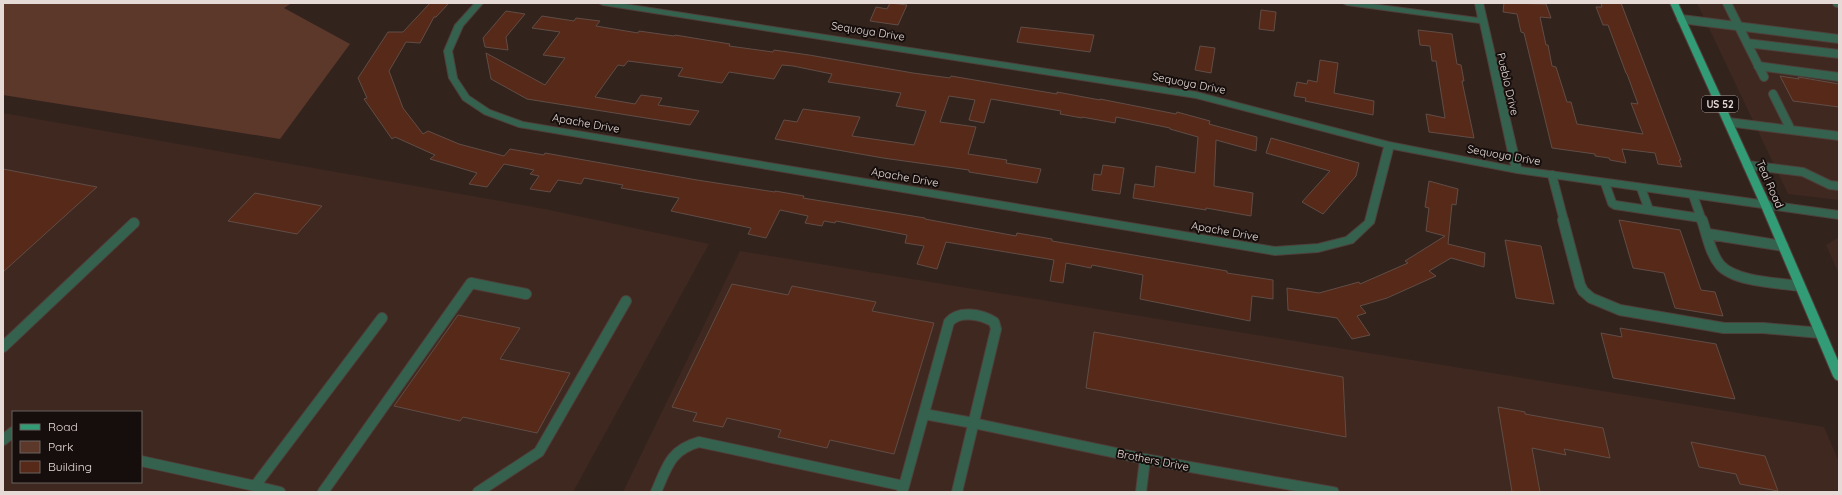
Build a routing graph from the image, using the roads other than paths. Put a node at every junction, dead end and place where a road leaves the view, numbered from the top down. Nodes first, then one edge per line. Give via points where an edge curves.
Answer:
1 (479, 3) edge
2 (603, 3) edge
3 (671, 3) edge
4 (1347, 3) edge
5 (1479, 3) edge
6 (1674, 3) edge
7 (1727, 3) edge
8 (666, 11) junction
9 (1681, 19) junction
10 (1482, 21) junction
11 (1739, 26) junction
12 (1839, 39) edge
13 (1747, 43) junction
14 (1839, 54) edge
15 (1758, 66) junction
16 (1764, 77) dead end
17 (1839, 77) edge
18 (1773, 94) dead end
19 (1728, 122) junction
20 (1791, 130) junction
21 (1839, 136) edge
22 (1389, 145) junction
23 (1747, 165) junction
24 (1516, 170) junction
25 (1552, 175) junction
26 (1605, 183) junction
27 (1839, 186) edge
28 (1641, 188) junction
29 (1693, 195) junction
30 (1766, 206) junction
31 (1649, 210) junction
32 (1839, 215) edge
33 (1701, 218) junction
34 (134, 223) dead end
35 (1708, 234) junction
36 (1783, 246) junction
37 (1800, 286) junction
38 (526, 294) dead end
39 (626, 301) dead end
40 (382, 318) dead end
41 (1820, 333) junction
42 (3, 347) edge
43 (1839, 376) edge
44 (924, 414) junction
45 (974, 423) junction
46 (12, 433) edge
47 (3, 440) edge
48 (1145, 459) junction
49 (142, 461) edge
50 (255, 486) junction
51 (903, 489) edge
52 (280, 492) edge
53 (323, 492) edge
54 (478, 492) edge
55 (658, 492) edge
56 (957, 492) edge
57 (1142, 492) edge
58 (1333, 492) edge

1 - 22 street, Apache Drive via 459,25 448,51 453,78 466,98 486,112 522,125 1275,251 1318,248 1350,240 1369,223
2 - 8 street, Sequoya Drive
3 - 8 street
4 - 10 street
5 - 10 street, Pueblo Drive
6 - 9 main road, Teal Road / US 52
7 - 11 lane
8 - 22 street, Sequoya Drive via 1196,94
9 - 11 lane
9 - 19 main road, Teal Road / US 52
10 - 24 street, Pueblo Drive
11 - 12 lane
11 - 13 lane
13 - 14 lane
13 - 15 lane
15 - 16 lane
15 - 17 lane
18 - 20 lane
19 - 20 lane
19 - 23 main road, Teal Road / US 52
20 - 21 lane
22 - 24 street, Sequoya Drive
23 - 27 lane via 1803,172 1830,185
23 - 30 main road, Teal Road / US 52
24 - 25 street, Sequoya Drive
25 - 26 street, Sequoya Drive
25 - 41 lane via 1580,285 1590,298 1620,310 1724,328 1763,328
26 - 28 street, Sequoya Drive
26 - 31 lane via 1614,204
28 - 29 street, Sequoya Drive
28 - 31 lane
29 - 30 street, Sequoya Drive
29 - 33 lane
30 - 32 street, Sequoya Drive
30 - 36 main road, Teal Road / US 52
31 - 33 lane
33 - 35 lane
34 - 42 lane
35 - 36 lane
35 - 37 lane via 1719,263 1726,271
36 - 37 main road, Teal Road / US 52
37 - 41 main road, Teal Road / US 52
38 - 53 lane via 471,283
39 - 54 lane via 539,452
40 - 50 lane
41 - 43 main road, Teal Road / US 52
44 - 45 lane
44 - 45 lane via 950,322 954,316 962,314 989,319 994,322 996,329
44 - 51 lane
45 - 48 street, Brothers Drive
45 - 56 lane
46 - 47 lane
48 - 57 lane
48 - 58 street, Brothers Drive
49 - 50 lane
50 - 52 lane
51 - 55 lane via 699,442 686,445 674,453

